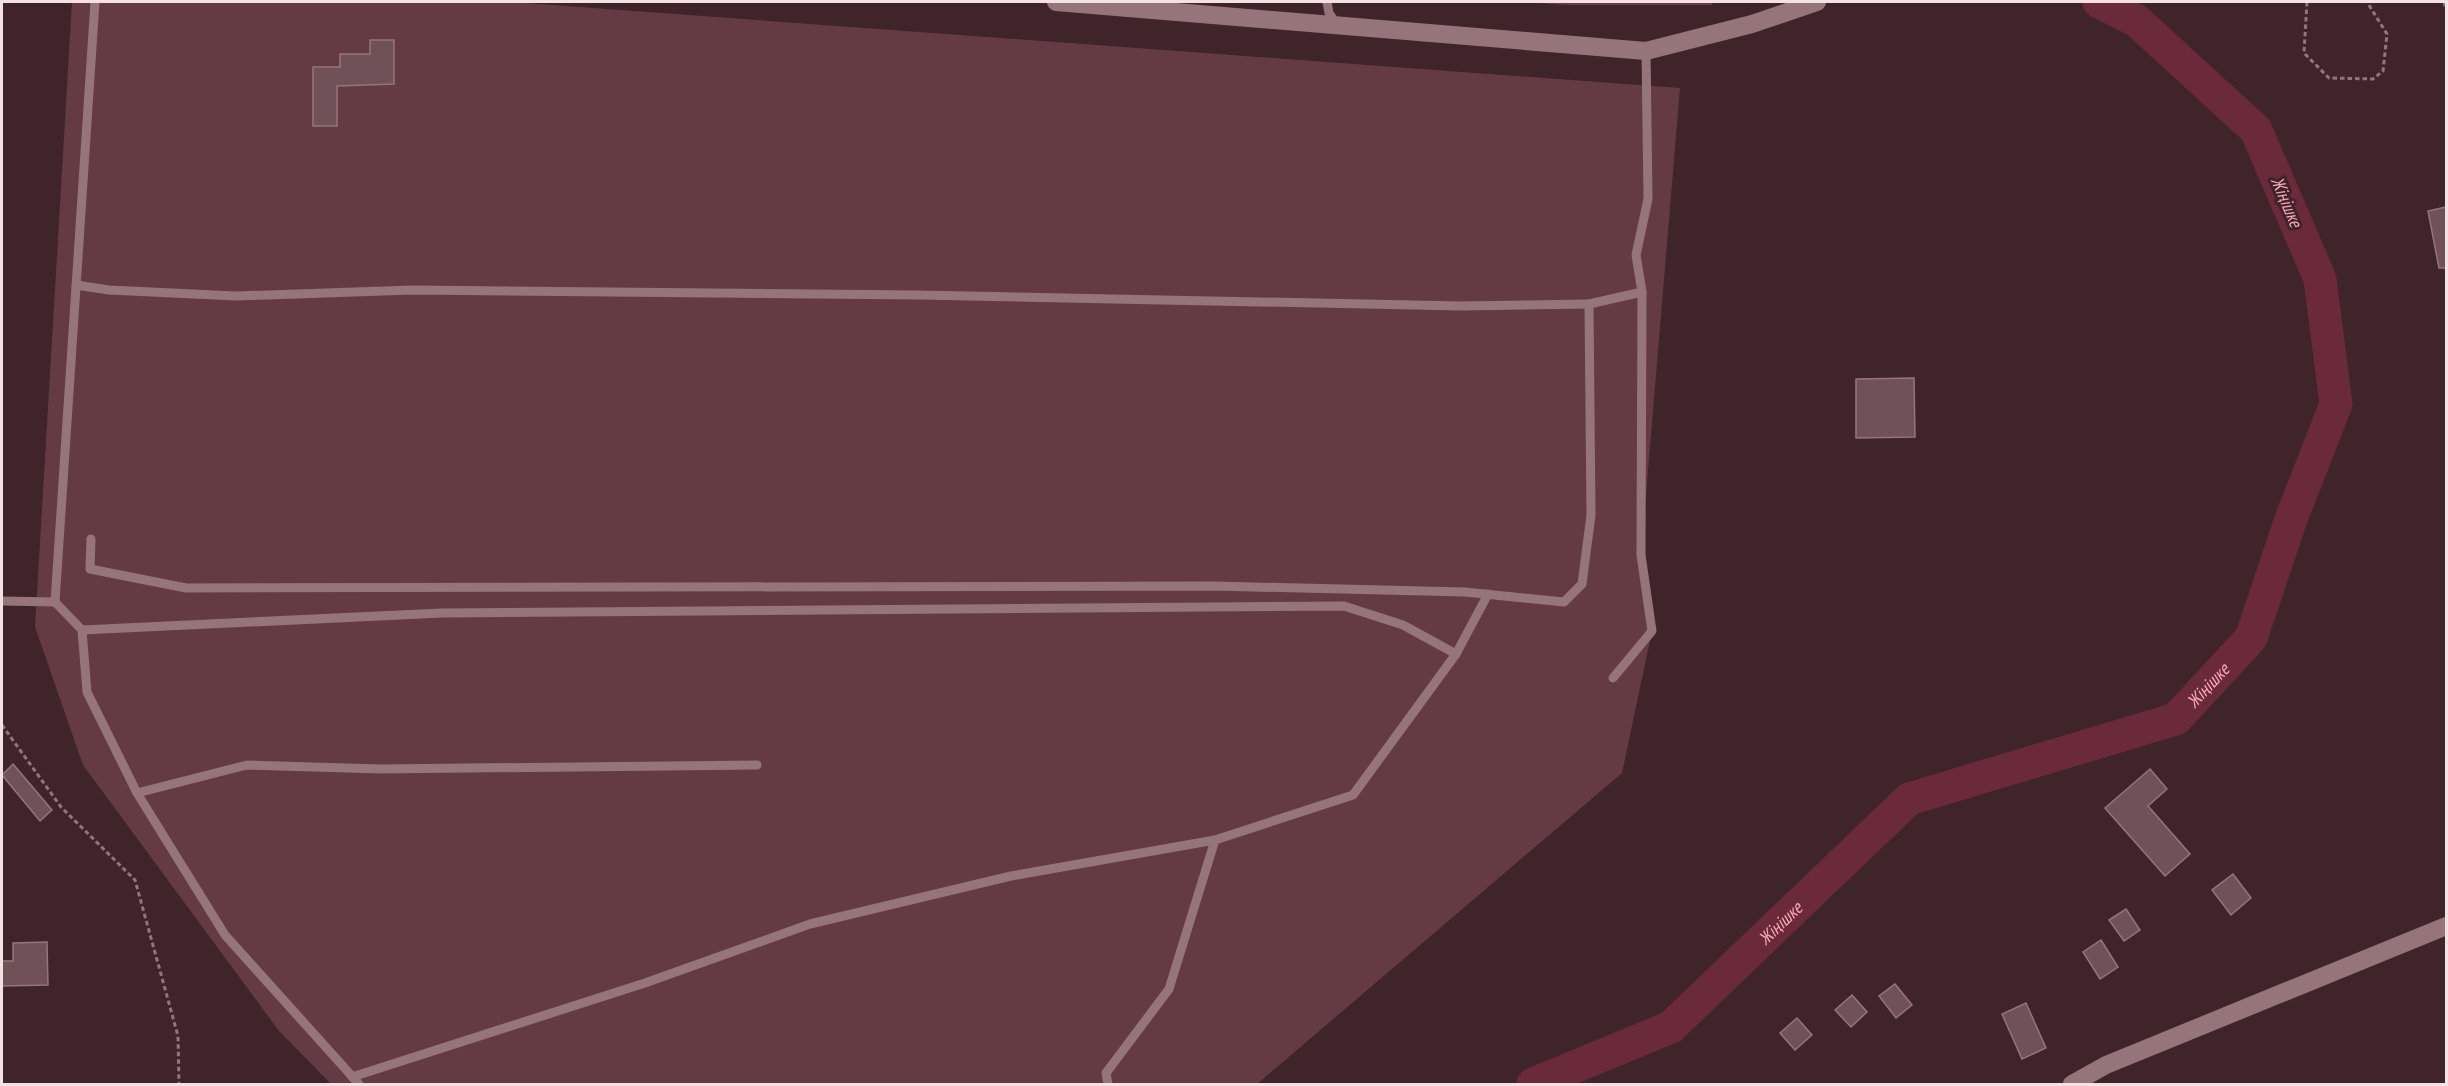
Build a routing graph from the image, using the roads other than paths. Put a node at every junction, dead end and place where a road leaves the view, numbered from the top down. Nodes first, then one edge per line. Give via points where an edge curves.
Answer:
1 (94, 2) edge
2 (1056, 2) edge
3 (1327, 2) edge
4 (1816, 2) edge
5 (1336, 25) junction
6 (1646, 51) junction
7 (76, 285) junction
8 (1642, 292) junction
9 (1589, 304) junction
10 (91, 539) dead end
11 (1488, 594) junction
12 (2, 601) edge
13 (55, 602) junction
14 (82, 630) junction
15 (1456, 654) junction
16 (1613, 678) dead end
17 (757, 765) dead end
18 (137, 793) junction
19 (1215, 840) junction
20 (2446, 926) edge
21 (356, 1081) edge
22 (1108, 1084) edge
23 (2072, 1084) edge

1 - 7 lane
2 - 5 street
3 - 5 lane
4 - 6 street via 1752,24
5 - 6 street
6 - 8 lane via 1648,199 1636,255
7 - 9 lane via 236,296 424,290 1461,306
7 - 13 lane
8 - 9 lane
8 - 16 lane via 1641,555 1652,631
9 - 11 lane via 1591,515 1582,584 1564,602
10 - 11 lane via 90,569 186,588 1213,586
11 - 15 lane
12 - 13 lane
13 - 14 lane
14 - 15 lane via 442,613 1344,606 1402,625
14 - 18 lane via 87,692
15 - 19 lane via 1353,795
17 - 18 lane via 380,769 247,765
18 - 21 lane via 225,935
19 - 21 lane via 1011,876 810,924
19 - 22 lane via 1169,989 1106,1073
20 - 23 street via 2106,1065

